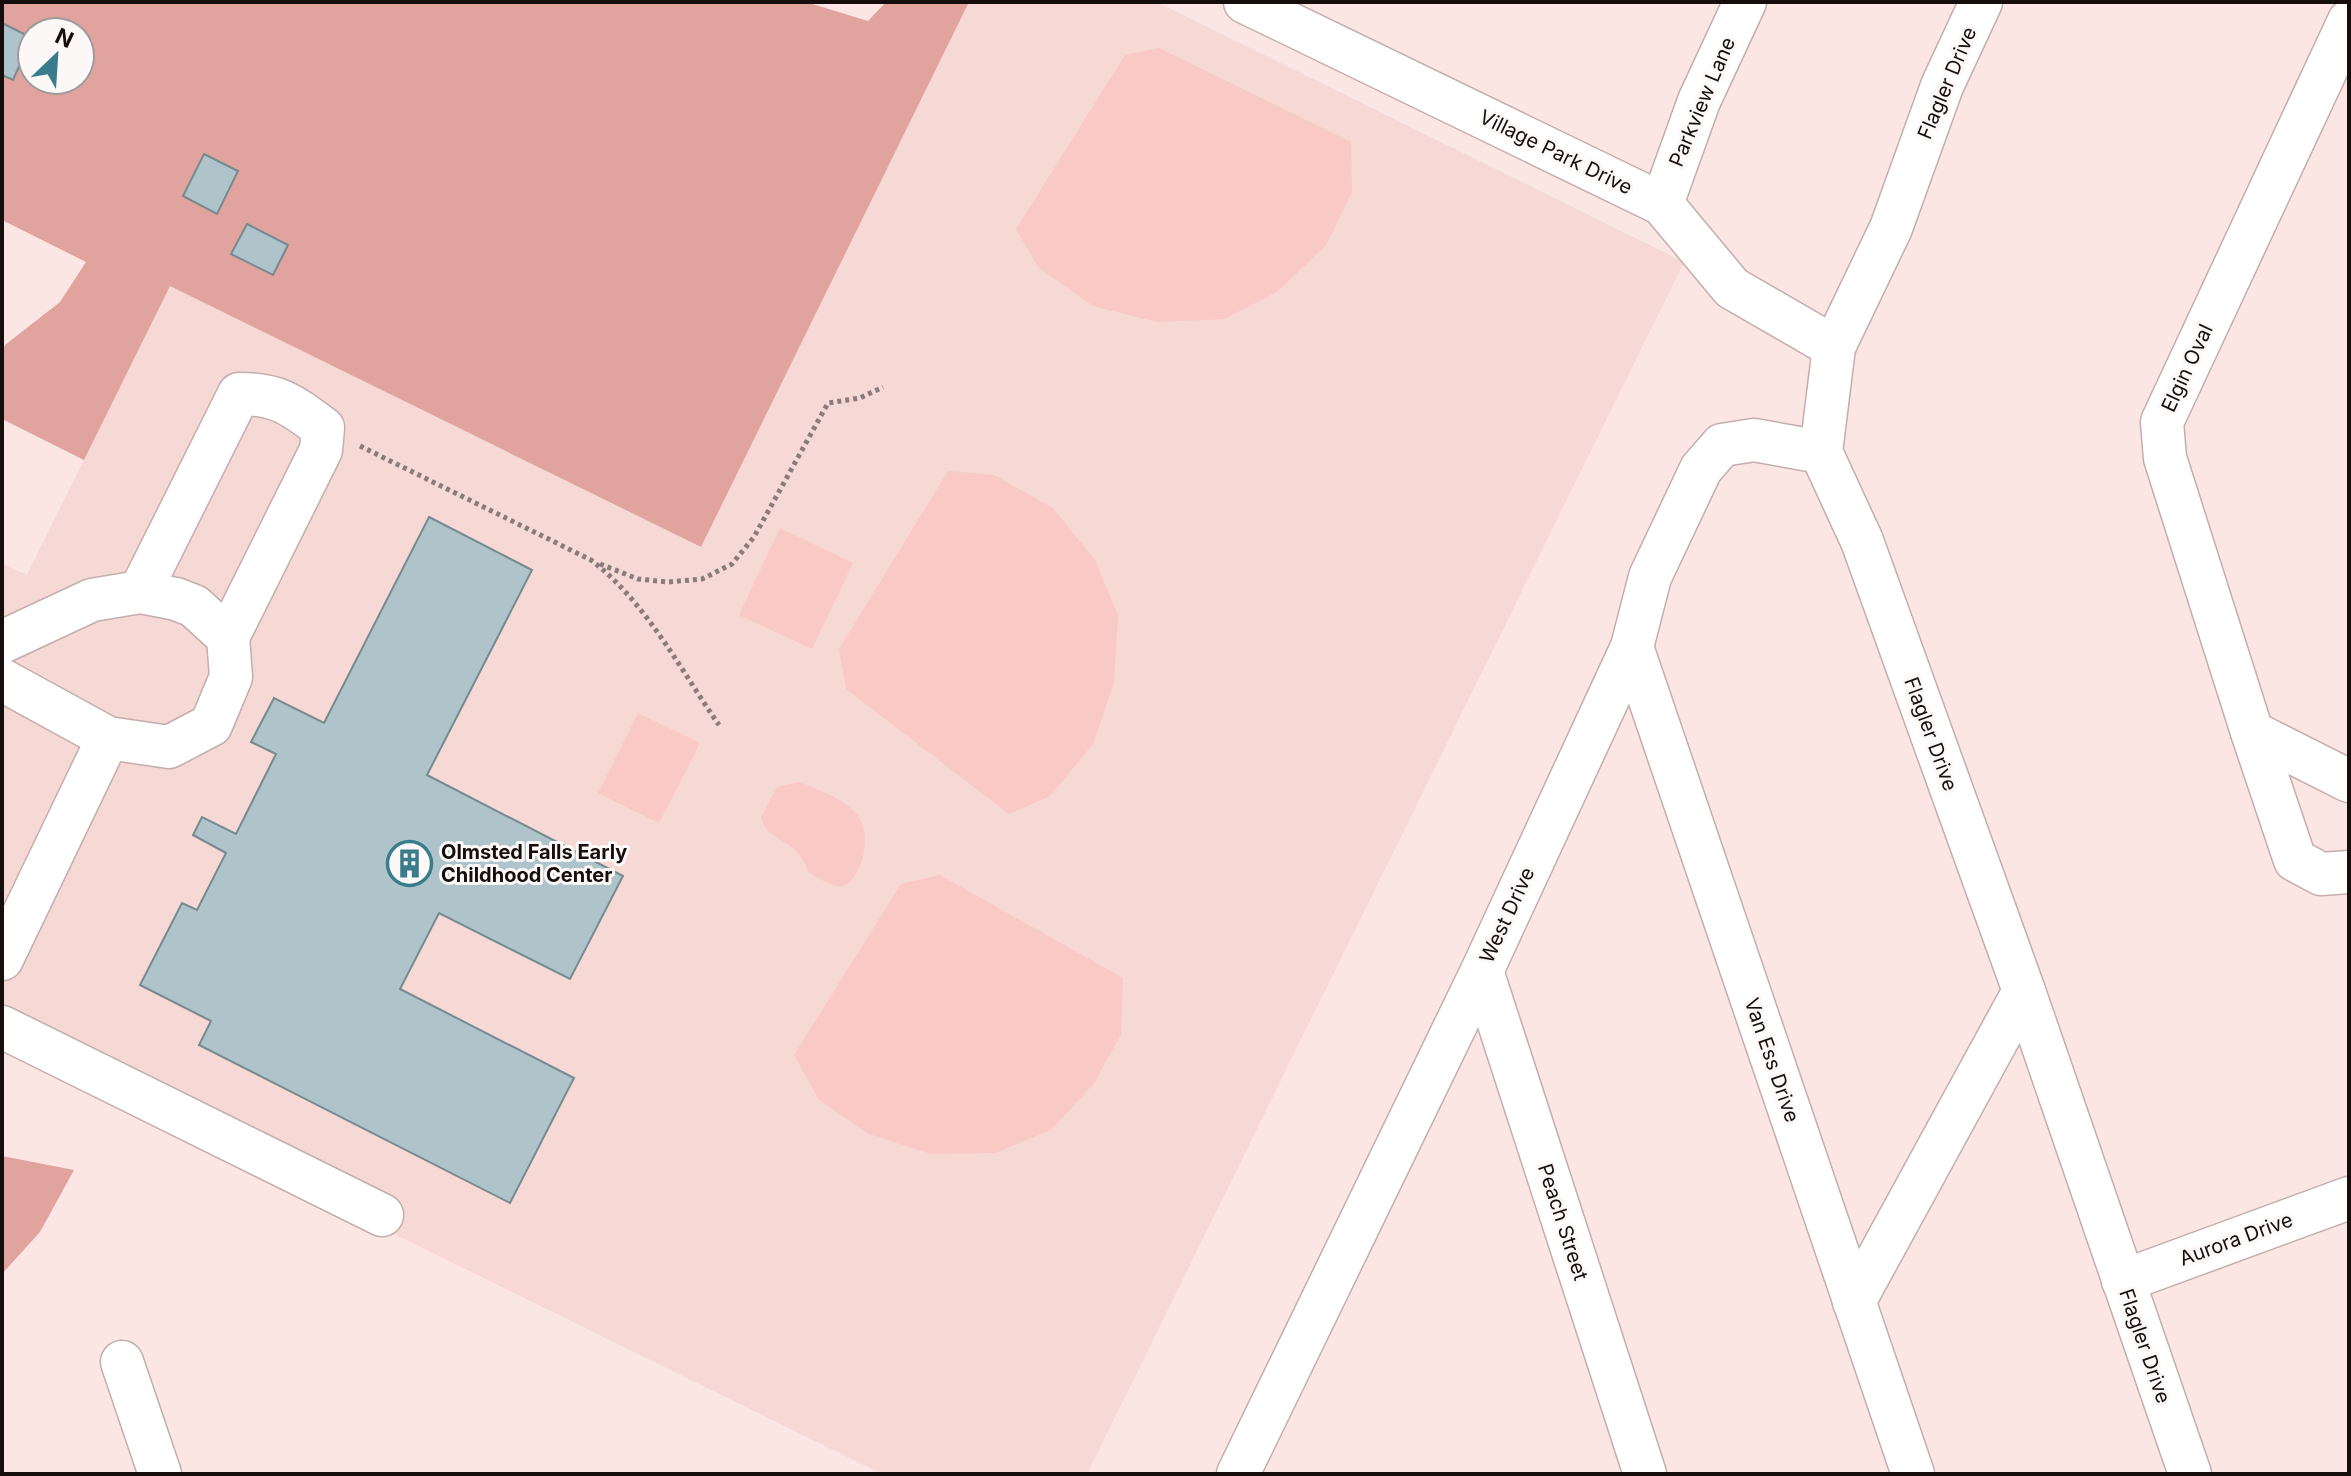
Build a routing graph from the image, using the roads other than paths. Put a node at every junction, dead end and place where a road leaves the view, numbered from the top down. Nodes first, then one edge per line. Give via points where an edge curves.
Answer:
1 (1245, 2) edge
2 (1745, 2) edge
3 (1981, 2) edge
4 (2349, 21) edge
5 (1662, 204) junction
6 (1834, 347) junction
7 (1821, 452) junction
8 (140, 592) junction
9 (228, 637) junction
10 (2, 642) edge
11 (1632, 647) junction
12 (5, 690) edge
13 (2252, 732) junction
14 (108, 738) junction
15 (2349, 781) edge
16 (2349, 872) edge
17 (2, 959) edge
18 (1482, 971) junction
19 (2024, 991) junction
20 (2, 1027) edge
21 (2349, 1198) edge
22 (382, 1215) dead end
23 (2123, 1281) junction
24 (1854, 1302) junction
25 (122, 1362) dead end
26 (160, 1474) edge
27 (1238, 1474) edge
28 (1645, 1474) edge
29 (1913, 1474) edge
30 (2190, 1474) edge

1 - 5 street, Village Park Drive
2 - 5 street, Parkview Lane via 1699,101
3 - 6 street, Flagler Drive via 1942,86 1891,228
4 - 13 street, Elgin Oval via 2162,422 2165,458
5 - 6 street, Village Park Drive via 1732,288
6 - 7 street, Flagler Drive
7 - 11 street, West Drive via 1754,440 1722,445 1701,469 1650,577
7 - 19 street, Flagler Drive via 1862,541
8 - 9 street via 194,606
8 - 9 street via 239,394 265,394 293,405 323,428 321,450
8 - 10 street via 92,600
9 - 14 street via 231,677 211,725 169,747
11 - 18 street, West Drive
11 - 24 street, Van Ess Drive
12 - 14 street
13 - 15 street
13 - 16 street, Elgin Oval via 2295,860 2321,874
14 - 17 street
18 - 27 street, West Drive
18 - 28 street, Peach Street
19 - 23 street, Flagler Drive
19 - 24 street
20 - 22 street
21 - 23 street, Aurora Drive
23 - 30 street, Flagler Drive
24 - 29 street, Van Ess Drive
25 - 26 street

